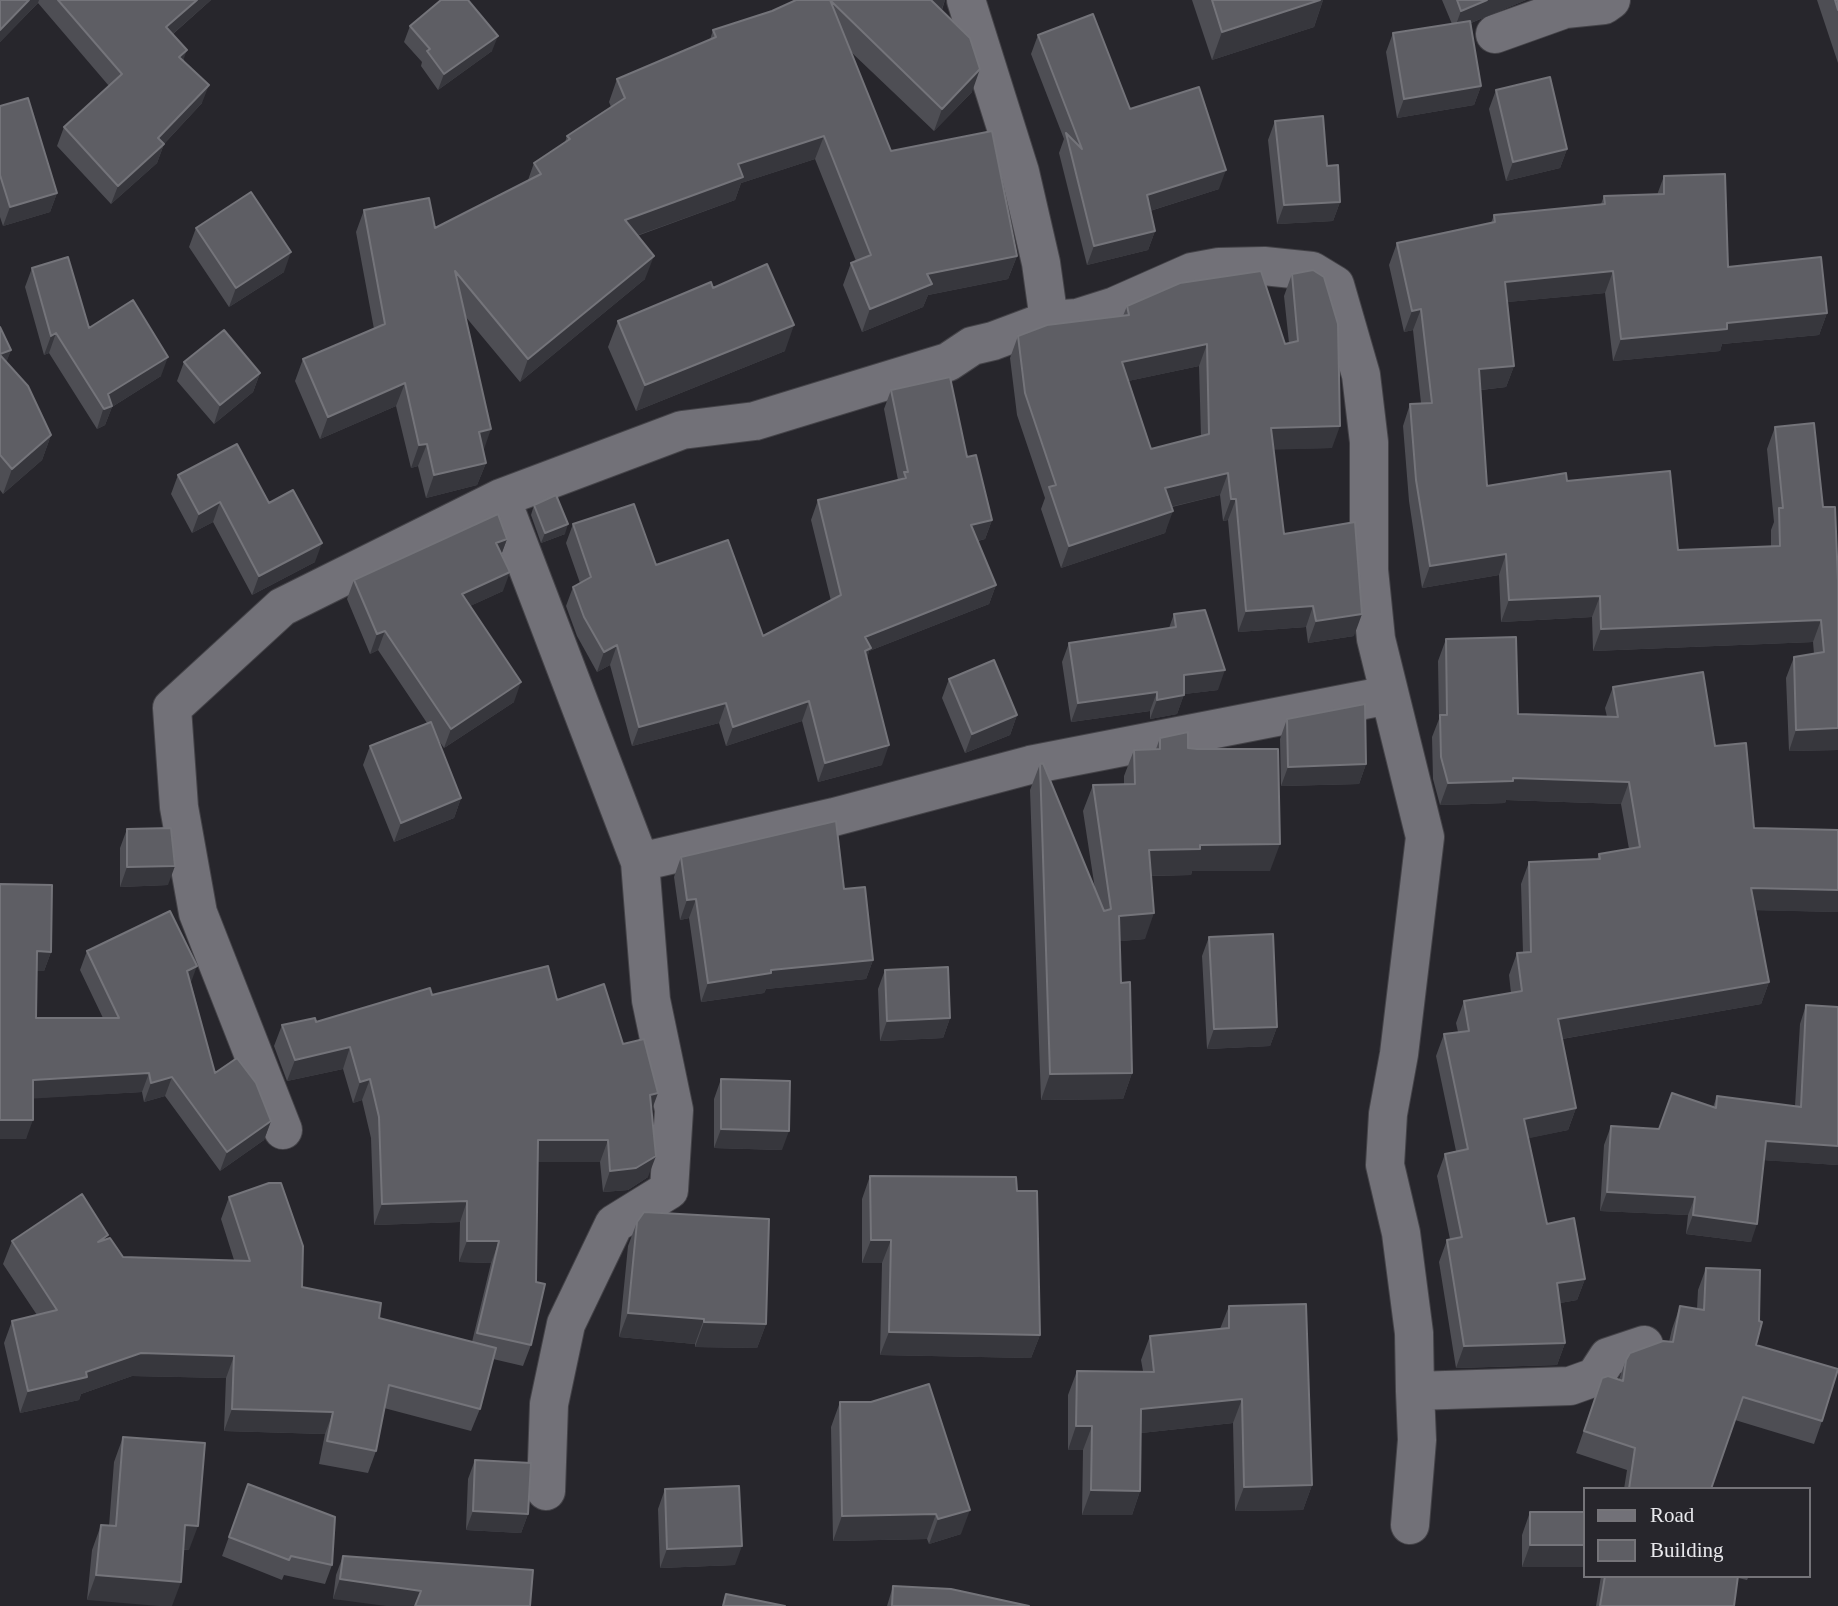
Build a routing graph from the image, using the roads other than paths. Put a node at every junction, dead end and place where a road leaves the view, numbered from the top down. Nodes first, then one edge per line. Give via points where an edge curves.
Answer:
1 (966, 0) edge
2 (1611, 0) edge
3 (1495, 34) dead end
4 (1049, 320) junction
5 (501, 498) junction
6 (1390, 695) junction
7 (640, 862) junction
8 (283, 1130) dead end
9 (1644, 1345) edge
10 (1415, 1391) junction
11 (546, 1491) dead end
12 (1410, 1525) dead end

1 - 4 street via 1020,172
2 - 3 street via 1604,5 1565,9
4 - 5 street via 972,346 948,362 755,421 681,430
4 - 6 street via 1077,318 1192,272 1219,267 1312,271 1335,285 1361,374 1369,442 1369,570 1376,639
5 - 7 street
5 - 8 street via 282,607 172,708 179,807 198,913
6 - 7 street via 1030,765
6 - 10 street via 1425,838 1385,1165 1401,1233 1414,1334
7 - 11 street via 651,1000 674,1110 669,1189 614,1224 566,1324 548,1404
9 - 10 street via 1608,1357 1595,1377 1570,1386
10 - 12 street via 1418,1440

